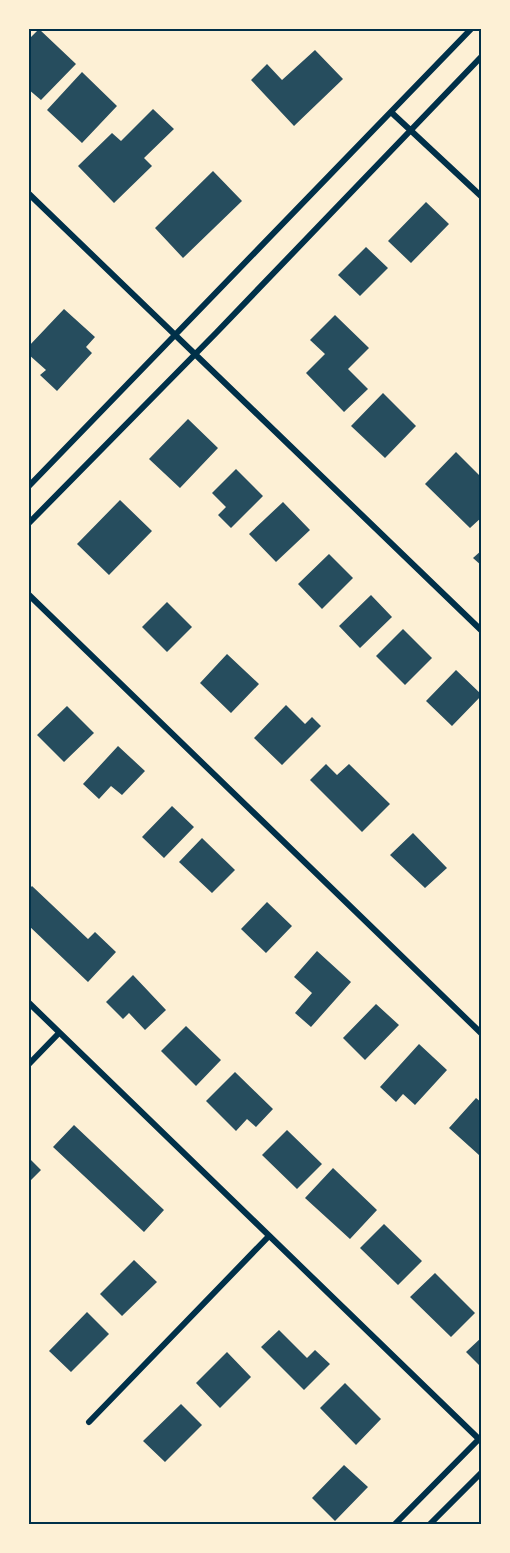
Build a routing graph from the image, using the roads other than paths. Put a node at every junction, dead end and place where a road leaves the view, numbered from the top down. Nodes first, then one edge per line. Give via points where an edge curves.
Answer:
1 (472, 28) edge
2 (482, 56) edge
3 (392, 112) junction
4 (411, 130) junction
5 (28, 193) edge
6 (482, 197) edge
7 (176, 335) junction
8 (195, 354) junction
9 (28, 487) edge
10 (28, 524) edge
11 (28, 594) edge
12 (482, 631) edge
13 (28, 1002) edge
14 (59, 1033) junction
15 (482, 1035) edge
16 (28, 1065) edge
17 (269, 1236) junction
18 (89, 1422) dead end
19 (480, 1440) edge
20 (482, 1472) edge
21 (395, 1524) edge
22 (430, 1524) edge

1 - 3 street
2 - 4 street
3 - 4 street
3 - 7 street
4 - 6 street
4 - 8 street
5 - 7 street
7 - 8 street
7 - 9 street
8 - 10 street
8 - 12 street
11 - 15 street
13 - 14 street
14 - 16 street
14 - 17 street
17 - 18 street
17 - 19 street
19 - 21 street
20 - 22 street

